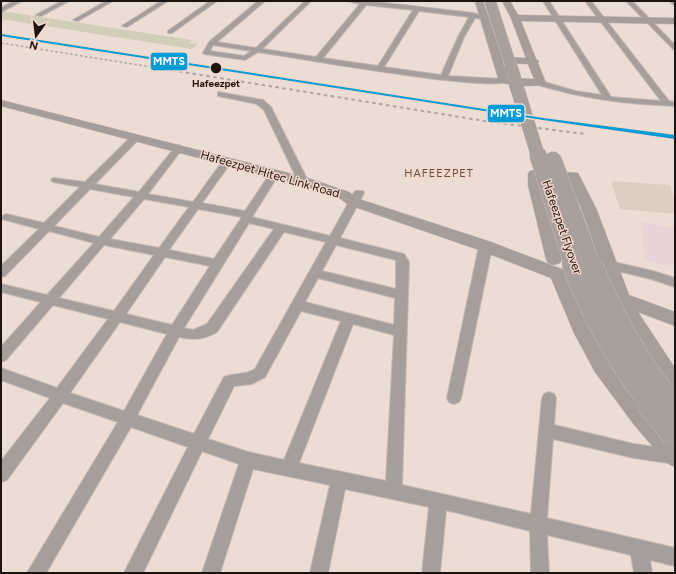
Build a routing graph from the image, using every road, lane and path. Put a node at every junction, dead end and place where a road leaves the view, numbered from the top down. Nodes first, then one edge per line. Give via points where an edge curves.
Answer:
1 (19, 1) edge
2 (66, 1) edge
3 (110, 1) edge
4 (165, 1) edge
5 (214, 1) edge
6 (262, 1) edge
7 (308, 1) edge
8 (350, 1) edge
9 (404, 1) edge
10 (479, 1) edge
11 (498, 1) edge
12 (506, 1) edge
13 (546, 1) edge
14 (588, 1) edge
15 (629, 1) edge
16 (672, 1) edge
17 (366, 2) edge
18 (675, 4) edge
19 (400, 7) junction
20 (417, 9) junction
21 (487, 9) edge
22 (1, 10) edge
23 (39, 15) dead end
24 (473, 16) junction
25 (515, 18) junction
26 (558, 19) junction
27 (76, 20) dead end
28 (603, 20) junction
29 (648, 20) junction
30 (675, 21) edge
31 (125, 26) dead end
32 (170, 32) dead end
33 (211, 43) junction
34 (675, 49) edge
35 (257, 50) junction
36 (319, 58) junction
37 (497, 60) junction
38 (534, 61) junction
39 (380, 68) junction
40 (444, 78) junction
41 (504, 81) junction
42 (541, 83) junction
43 (221, 94) dead end
44 (608, 98) junction
45 (1, 103) edge
46 (671, 104) edge
47 (135, 138) junction
48 (180, 148) junction
49 (227, 161) junction
50 (274, 174) junction
51 (56, 180) dead end
52 (303, 181) junction
53 (87, 185) junction
54 (142, 195) junction
55 (352, 197) junction
56 (196, 205) junction
57 (6, 217) dead end
58 (247, 217) junction
59 (46, 227) junction
60 (281, 228) junction
61 (102, 241) junction
62 (332, 241) junction
63 (485, 246) junction
64 (162, 253) junction
65 (218, 264) junction
66 (609, 265) junction
67 (556, 266) junction
68 (1, 273) edge
69 (314, 273) junction
70 (675, 283) edge
71 (1, 288) edge
72 (620, 291) junction
73 (402, 295) junction
74 (51, 300) junction
75 (296, 305) junction
76 (675, 307) edge
77 (117, 316) junction
78 (349, 318) junction
79 (675, 319) edge
80 (176, 330) junction
81 (400, 332) junction
82 (1, 356) edge
83 (1, 374) edge
84 (675, 383) edge
85 (60, 396) junction
86 (454, 398) dead end
87 (549, 398) dead end
88 (675, 407) edge
89 (128, 418) junction
90 (548, 431) junction
91 (675, 434) edge
92 (199, 443) junction
93 (675, 456) edge
94 (248, 460) junction
95 (289, 468) junction
96 (1, 474) edge
97 (339, 479) junction
98 (394, 491) junction
99 (438, 500) junction
100 (538, 525) junction
101 (639, 549) junction
102 (675, 557) edge
103 (36, 573) edge
104 (133, 573) edge
105 (211, 573) edge
106 (319, 573) edge
107 (431, 573) edge
108 (540, 573) edge
109 (643, 573) edge

1 - 22 street
2 - 23 street
3 - 27 street
4 - 31 street
5 - 32 street
6 - 33 street
7 - 35 street
8 - 17 street
9 - 19 street
10 - 21 street
11 - 88 main road, Hafeezpet Flyover, bridge via 547,144 607,302 641,361
12 - 25 street
13 - 26 street
14 - 28 street
15 - 29 street
16 - 18 street
17 - 19 street
17 - 36 street
19 - 20 street
20 - 24 street via 437,9
20 - 39 street
21 - 24 street
21 - 37 street
21 - 91 main road, Hafeezpet Flyover, bridge via 589,303 621,363 647,402
24 - 40 street
25 - 26 street
25 - 38 street
26 - 28 street
26 - 44 street
28 - 29 street
28 - 46 street
29 - 30 street
29 - 34 street
33 - 35 street
33 - 35 street via 206,53 245,58
35 - 36 street
36 - 39 street
37 - 38 street
37 - 41 street
38 - 42 street
39 - 40 street
40 - 41 street via 475,82
41 - 42 street
42 - 44 street via 574,93
43 - 52 street via 260,102 268,109
44 - 46 street via 627,102
45 - 47 street, Hafeezpet Hitec Link Road
47 - 48 street, Hafeezpet Hitec Link Road
47 - 53 street
48 - 49 street, Hafeezpet Hitec Link Road
48 - 54 street
49 - 50 street, Hafeezpet Hitec Link Road
49 - 56 street
50 - 52 street, Hafeezpet Hitec Link Road
50 - 58 street
51 - 53 street
52 - 55 street, Hafeezpet Hitec Link Road
53 - 54 street
53 - 59 street
54 - 56 street
54 - 61 street
55 - 62 street
55 - 63 street, Hafeezpet Hitec Link Road
55 - 67 street via 424,214
56 - 58 street
56 - 64 street
57 - 59 street
58 - 60 street
58 - 65 street
59 - 61 street
59 - 68 street
60 - 62 street
60 - 80 street via 212,328 193,335
61 - 64 street
61 - 74 street
62 - 69 street
62 - 73 street via 400,257 403,262
63 - 67 street, Hafeezpet Hitec Link Road
63 - 86 street
64 - 65 street
64 - 77 street
65 - 80 street
66 - 67 street via 587,204 573,176 535,174 535,185
66 - 70 street via 653,274
66 - 72 street
67 - 72 street
67 - 93 street via 593,352 608,376
69 - 73 street
69 - 75 street
71 - 74 street
72 - 76 street via 652,298
72 - 79 street
72 - 84 street via 639,332
73 - 81 street
74 - 77 street
74 - 82 street
75 - 78 street
75 - 92 street via 260,373 248,380 228,381
77 - 80 street
77 - 85 street
78 - 81 street
78 - 95 street
80 - 89 street
81 - 98 street
83 - 85 street
85 - 89 street
85 - 96 street
87 - 90 street
89 - 92 street
89 - 103 street
90 - 93 street via 634,451
90 - 100 street
92 - 94 street
92 - 104 street
94 - 95 street
94 - 105 street
95 - 97 street
97 - 98 street
97 - 106 street
98 - 99 street
99 - 100 street
99 - 107 street
100 - 101 street
100 - 108 street
101 - 102 street
101 - 109 street

